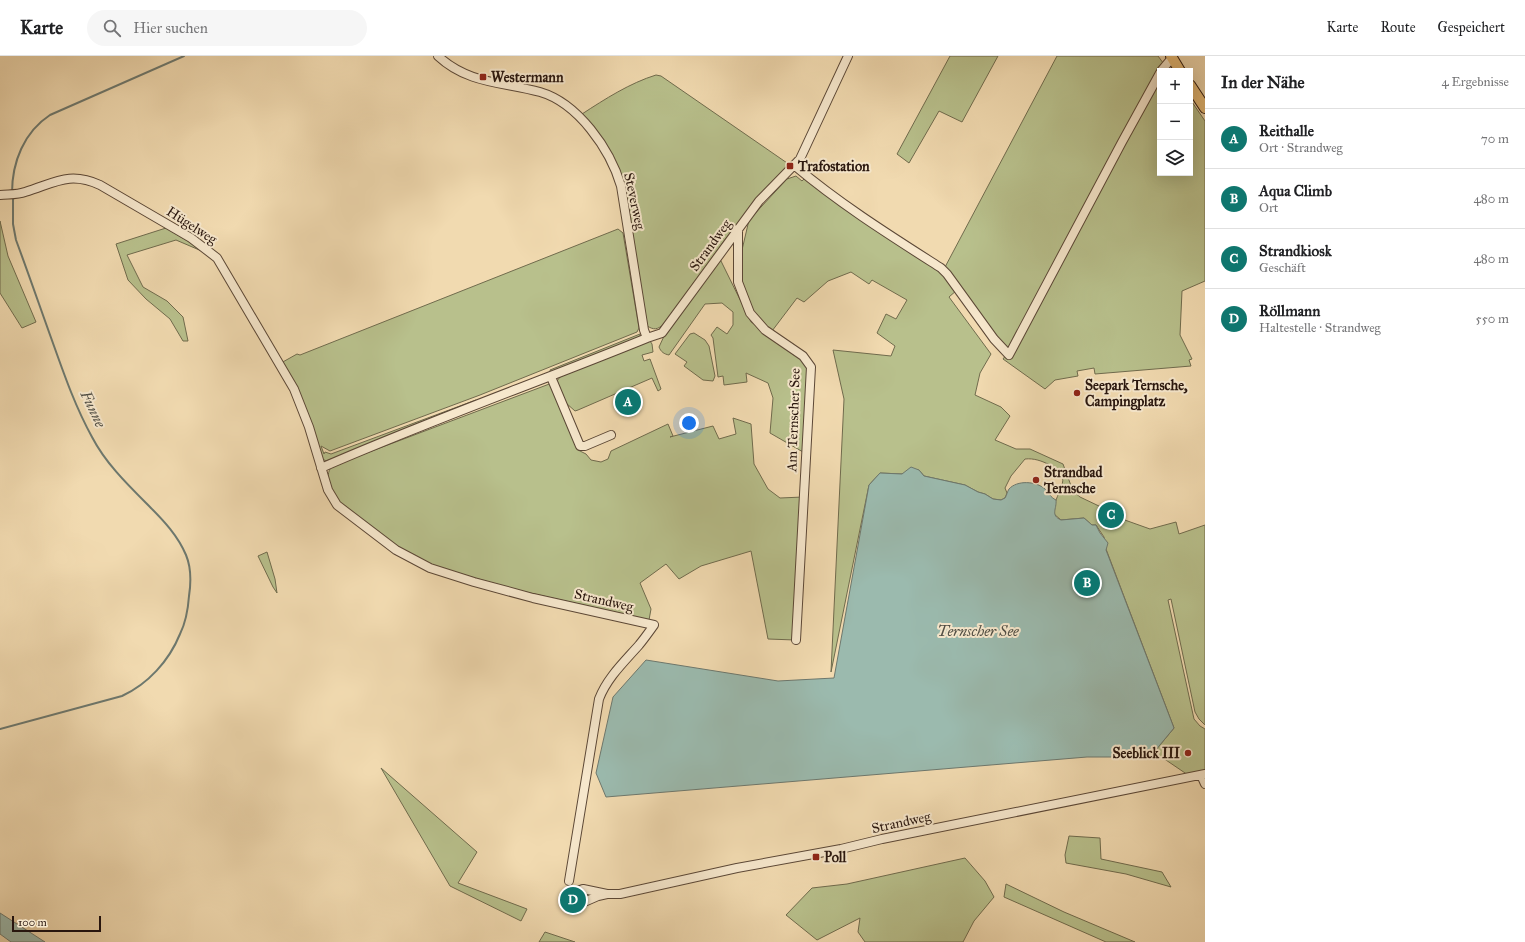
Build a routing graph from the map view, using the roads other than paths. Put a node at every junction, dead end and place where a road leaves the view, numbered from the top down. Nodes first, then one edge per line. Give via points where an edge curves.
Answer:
1 (438, 56) edge
2 (848, 56) edge
3 (1171, 57) edge
4 (1163, 68) edge
5 (1178, 68) edge
6 (1157, 78) edge
7 (1193, 90) edge
8 (1205, 108) edge
9 (795, 166) junction
10 (3, 194) edge
11 (738, 229) junction
12 (647, 338) junction
13 (551, 377) junction
14 (611, 435) dead end
15 (321, 468) junction
16 (796, 640) dead end
17 (1203, 774) edge
18 (1205, 784) edge
19 (569, 881) dead end
20 (607, 894) dead end

1 - 12 street, Steverweg via 452,67 481,80 548,96 574,111 595,136 613,164 621,186
2 - 9 street, Strandweg
3 - 4 street
3 - 5 main road
6 - 9 street via 1009,355 941,268 823,190
7 - 8 main road
9 - 11 street, Strandweg via 760,201
10 - 15 street, Hügelweg via 25,192 65,179 88,179 191,238 217,258 294,389
11 - 12 street, Strandweg via 662,333
11 - 16 street, Am Ternscher See via 738,282 750,313 766,330 803,356 810,367
12 - 13 street, Strandweg
13 - 14 street via 580,446
13 - 15 street, Strandweg
15 - 19 street, Strandweg via 328,490 337,505 396,550 430,568 518,594 654,625 601,693
17 - 18 street, Strandweg
17 - 20 street, Strandweg via 620,894

